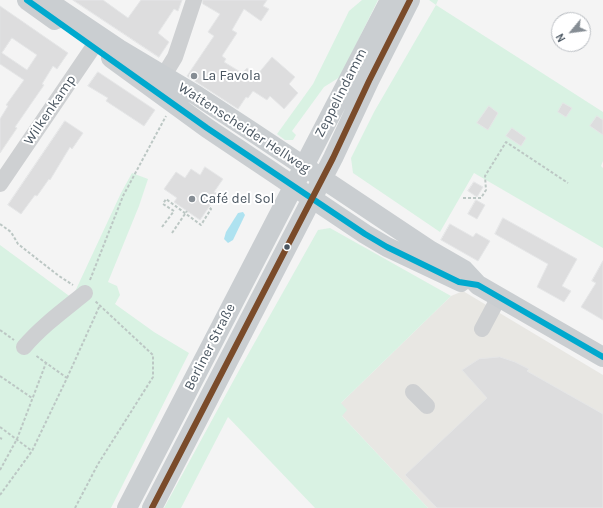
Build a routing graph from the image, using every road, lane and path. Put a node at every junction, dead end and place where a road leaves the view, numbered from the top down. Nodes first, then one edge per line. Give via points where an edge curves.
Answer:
1 (27, 0) edge
2 (46, 0) edge
3 (194, 0) edge
4 (390, 0) edge
5 (410, 0) edge
6 (97, 41) junction
7 (159, 84) junction
8 (172, 104) junction
9 (303, 166) junction
10 (322, 178) junction
11 (568, 183) dead end
12 (0, 184) edge
13 (293, 186) junction
14 (463, 198) dead end
15 (312, 199) junction
16 (209, 207) dead end
17 (186, 212) junction
18 (0, 224) edge
19 (162, 227) dead end
20 (172, 233) dead end
21 (478, 285) junction
22 (85, 293) junction
23 (499, 297) junction
24 (100, 305) junction
25 (482, 329) dead end
26 (0, 330) edge
27 (24, 347) junction
28 (603, 357) edge
29 (46, 363) junction
30 (0, 376) edge
31 (67, 378) junction
32 (413, 392) dead end
33 (32, 399) junction
34 (426, 406) dead end
35 (0, 427) edge
36 (17, 439) junction
37 (32, 450) junction
38 (0, 470) edge
39 (0, 495) edge
40 (76, 508) edge
41 (127, 508) edge
42 (152, 508) edge

1 - 6 main road, Wattenscheider Hellweg
2 - 6 main road, Wattenscheider Hellweg
3 - 7 street via 175,57
4 - 9 main road, Zeppelindamm
5 - 10 main road, Zeppelindamm
6 - 7 main road, Wattenscheider Hellweg
6 - 12 street, Wilkenkamp
7 - 8 main road, Wattenscheider Hellweg
7 - 9 main road, Wattenscheider Hellweg via 196,95
8 - 13 main road, Wattenscheider Hellweg
8 - 22 path via 123,196
9 - 10 main road, Wattenscheider Hellweg
9 - 13 main road, Zeppelindamm
10 - 15 main road, Zeppelindamm
10 - 21 main road, Wattenscheider Hellweg via 464,270
11 - 14 path via 506,142 485,176 486,190 481,198
13 - 15 main road, Wattenscheider Hellweg
13 - 41 main road, Berliner Straße
15 - 21 main road, Wattenscheider Hellweg via 387,247 459,282
15 - 42 main road, Berliner Straße
16 - 17 path via 212,209 201,225
17 - 19 path via 166,199 163,204 174,211
17 - 20 path
18 - 22 path via 11,232 18,244
21 - 23 main road, Wattenscheider Hellweg
22 - 24 path
22 - 27 street
23 - 25 street
23 - 28 main road, Wattenscheider Hellweg
24 - 31 path
24 - 40 path via 153,355 152,377 98,464
26 - 27 path
27 - 29 path
29 - 31 path
29 - 33 path
30 - 33 path
31 - 37 path
32 - 34 street
33 - 36 path
35 - 36 path
36 - 37 path
36 - 38 path
37 - 39 path

